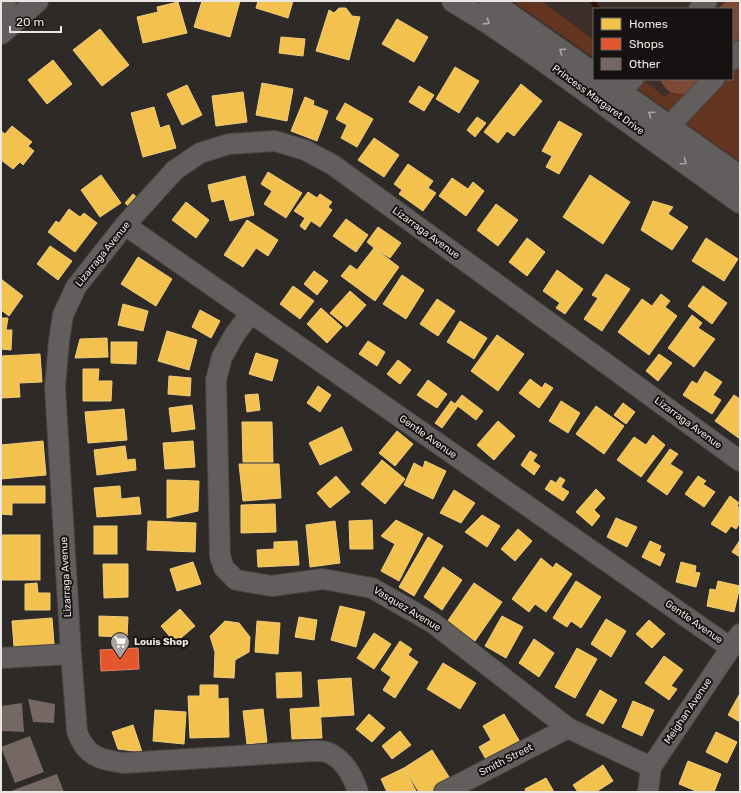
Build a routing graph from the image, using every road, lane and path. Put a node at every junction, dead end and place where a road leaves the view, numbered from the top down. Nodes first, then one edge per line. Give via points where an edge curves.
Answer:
1 (5, 1) edge
2 (37, 1) edge
3 (453, 1) edge
4 (490, 1) edge
5 (1, 5) edge
6 (1, 33) edge
7 (740, 51) edge
8 (733, 59) edge
9 (593, 73) edge
10 (603, 80) edge
11 (713, 80) edge
12 (621, 93) edge
13 (663, 134) junction
14 (740, 177) edge
15 (740, 202) edge
16 (125, 225) junction
17 (252, 313) junction
18 (740, 461) edge
19 (735, 641) edge
20 (71, 654) junction
21 (1, 658) edge
22 (568, 728) junction
23 (651, 767) junction
24 (358, 792) edge
25 (444, 792) edge
26 (648, 792) edge

1 - 5 main road
2 - 6 main road
3 -> 12 main road, Princess Margaret Drive via 540,58
9 -> 4 main road, Princess Margaret Drive
7 - 8 street
10 - 12 main road, Princess Margaret Drive
11 - 13 street
12 - 13 main road, Princess Margaret Drive
13 - 14 main road, Princess Margaret Drive
13 -> 15 main road, Princess Margaret Drive
16 - 17 street, Gentle Avenue
16 - 18 street, Lizarraga Avenue via 175,170 200,153 229,144 275,141 305,150 333,165
16 - 20 street, Lizarraga Avenue via 76,287 63,316 59,341 55,387
17 - 19 street, Gentle Avenue
17 - 22 street, Vasquez Avenue via 235,334 222,357 216,380 220,556 224,568 236,580 272,586 323,579 372,588 433,623
19 - 23 street, Meighan Avenue
20 - 21 street
20 - 24 street, Lizarraga Avenue via 77,731 88,751 98,758 124,763 327,752 348,768
22 - 23 street, Vasquez Avenue
22 - 25 street, Smith Street
23 - 26 street, Meighan Avenue

